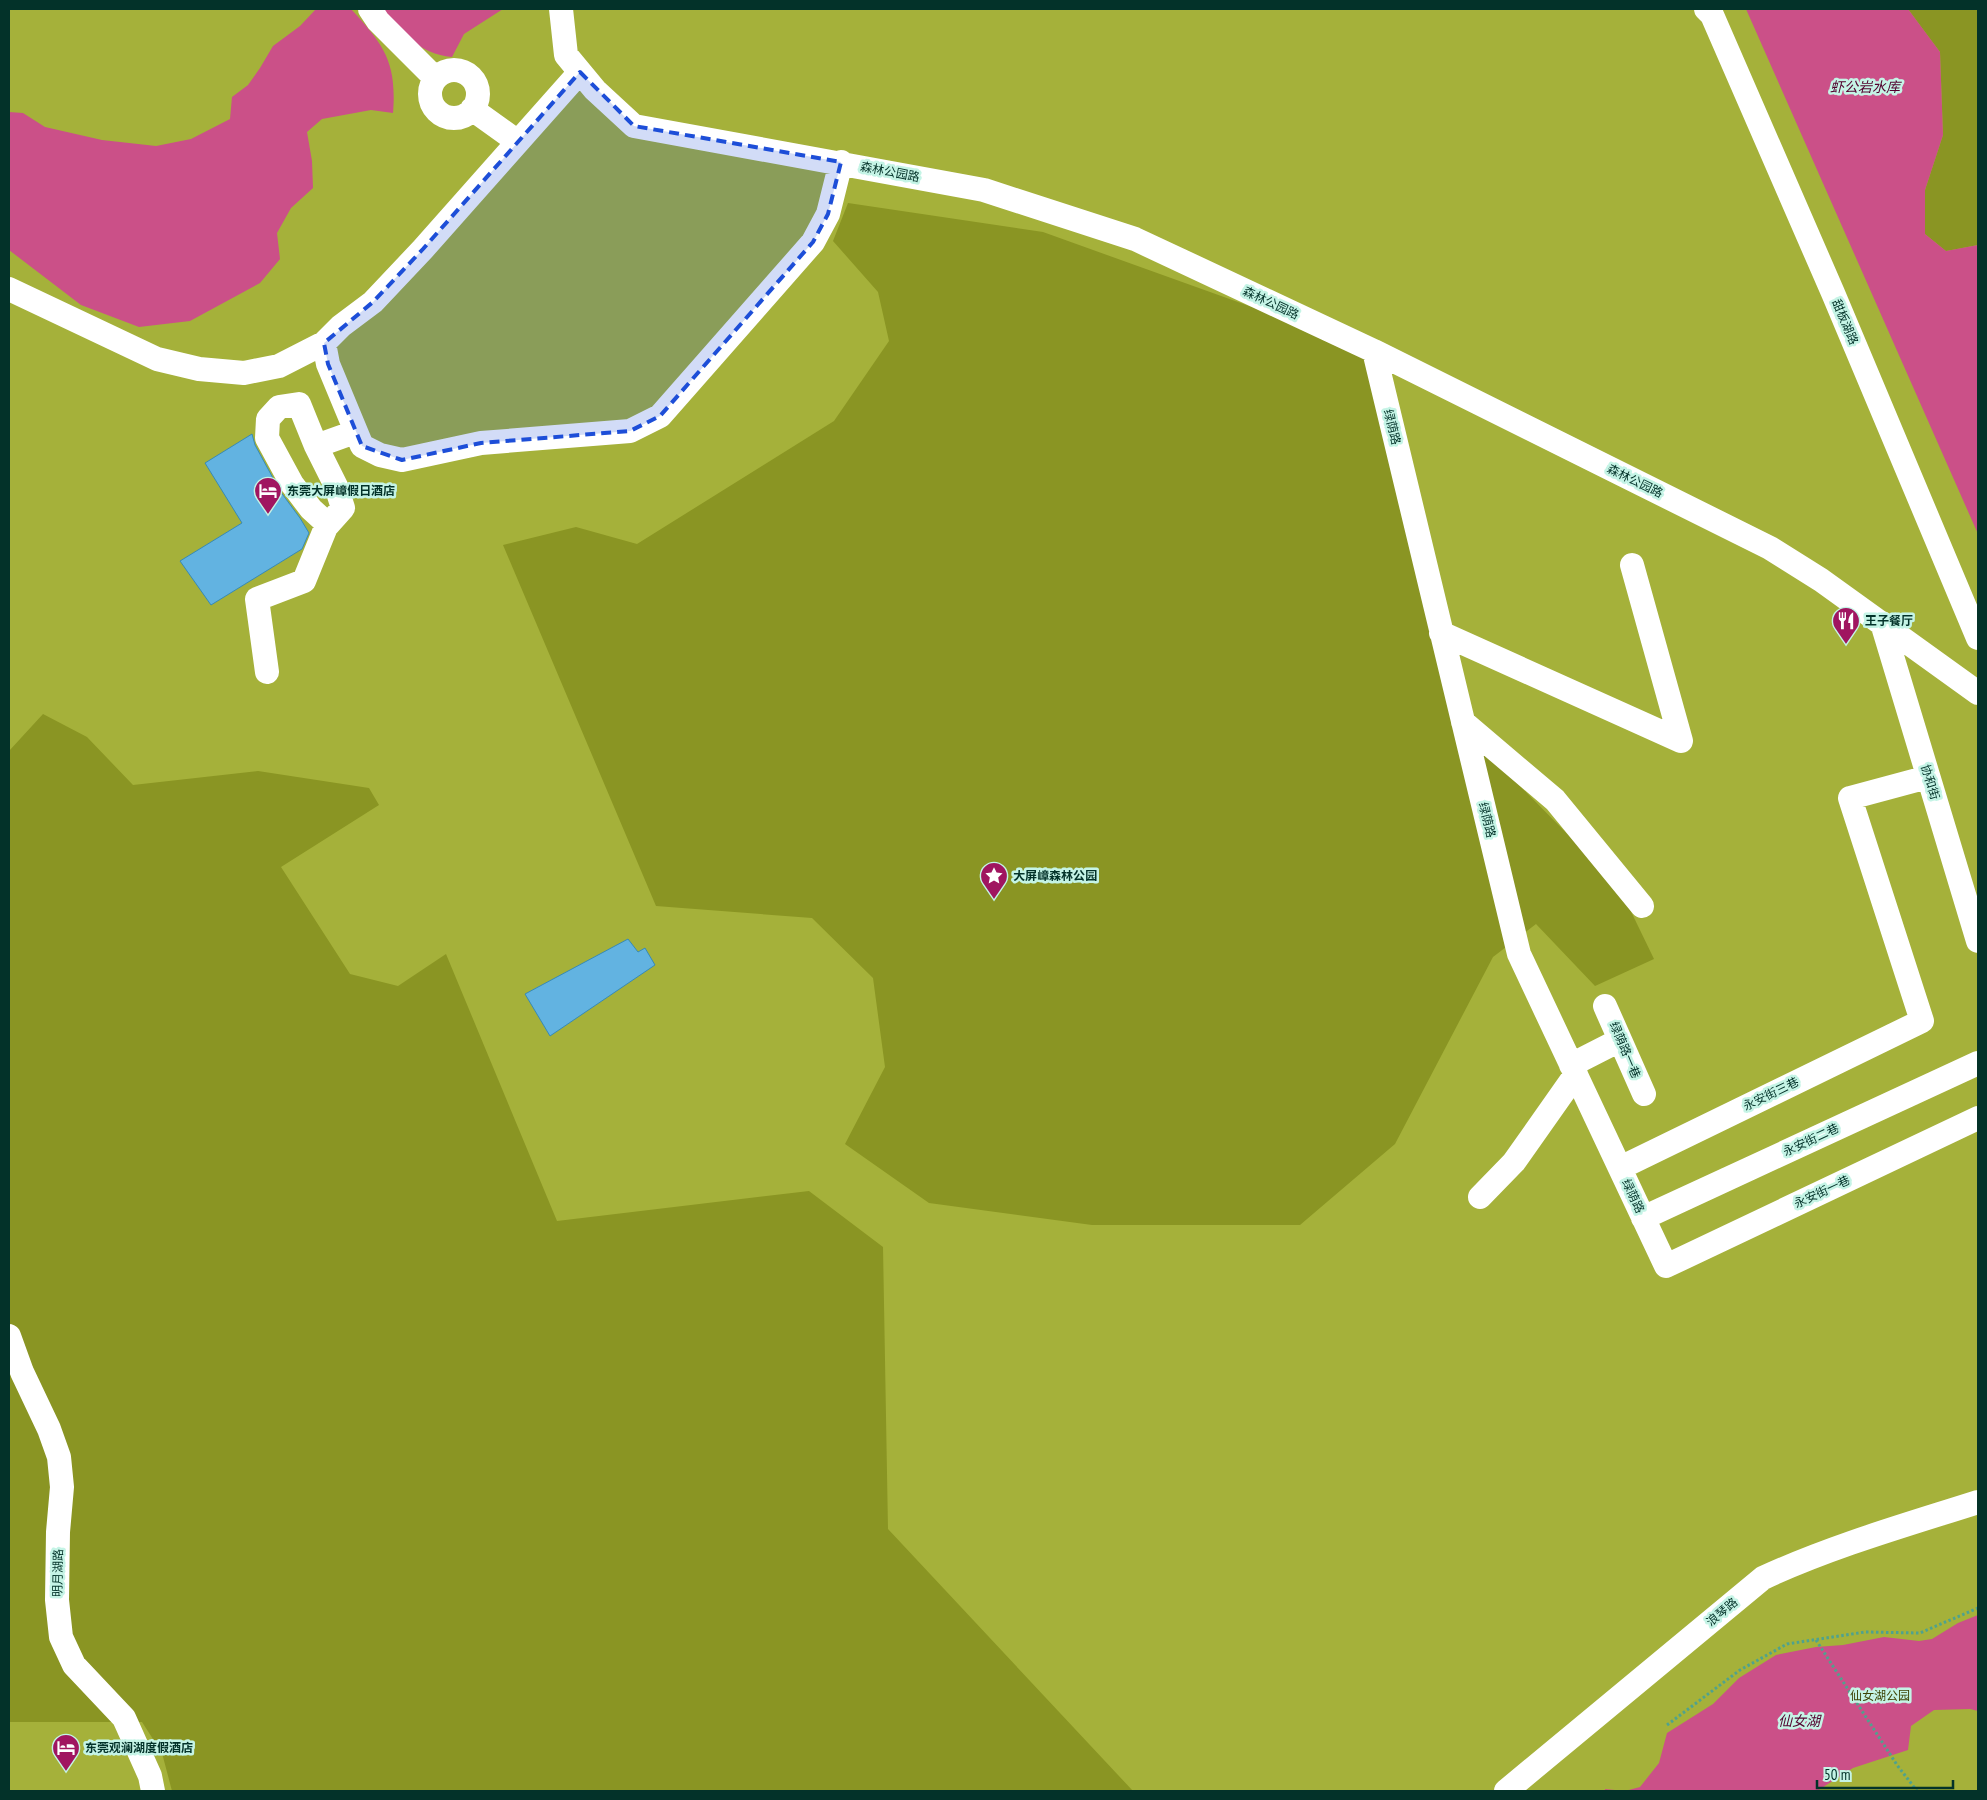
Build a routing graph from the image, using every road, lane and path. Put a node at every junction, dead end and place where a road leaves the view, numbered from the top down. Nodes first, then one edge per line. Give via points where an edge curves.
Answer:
1 (370, 9) edge
2 (561, 9) edge
3 (1706, 9) edge
4 (580, 72) junction
5 (436, 78) junction
6 (472, 109) junction
7 (518, 142) junction
8 (840, 162) junction
9 (9, 289) edge
10 (324, 342) junction
11 (1374, 351) junction
12 (355, 432) junction
13 (316, 446) junction
14 (333, 519) junction
15 (1632, 565) dead end
16 (1882, 623) junction
17 (1442, 633) junction
18 (1978, 638) edge
19 (267, 672) dead end
20 (1978, 693) edge
21 (1463, 722) junction
22 (1928, 777) junction
23 (1642, 906) dead end
24 (1978, 941) edge
25 (1606, 1006) dead end
26 (1620, 1040) junction
27 (1978, 1063) edge
28 (1574, 1070) junction
29 (1644, 1094) dead end
30 (1978, 1118) edge
31 (1620, 1168) junction
32 (1480, 1197) dead end
33 (1643, 1218) junction
34 (1666, 1266) joint
35 (9, 1336) edge
36 (1978, 1502) edge
37 (1978, 1608) edge
38 (1816, 1640) junction
39 (1667, 1725) dead end
40 (153, 1791) edge
41 (1506, 1791) edge
42 (1917, 1791) edge

1 - 5 street via 378,21
2 - 4 street, 森林公园路 via 566,55
3 - 18 street, 甜板湖路 via 1712,15 1825,276
4 - 7 street
4 - 8 street, 森林公园路 via 634,126
5 - 6 street via 455,70 471,76 478,91
5 - 6 street via 430,99 439,113 455,118
6 - 7 street
7 - 10 street via 373,302
8 - 11 street, 森林公园路 via 984,190 1135,239
8 - 12 street via 828,214 813,242 660,416 630,431 481,443 402,460 380,455 362,446
9 - 10 street via 157,359 200,369 244,372 279,366
10 - 12 street via 328,364
11 - 16 street, 森林公园路 via 1770,548
11 - 17 street, 绿荫路
12 - 13 street
13 - 14 street via 343,508
13 - 14 street via 300,404 279,407 268,419 267,438 292,484 322,520
14 - 19 street via 326,527 304,581 257,599
15 - 17 street via 1680,741
16 - 20 street, 森林公园路
16 - 22 street, 协和街
17 - 21 street, 绿荫路
21 - 23 street via 1556,800
21 - 28 street, 绿荫路 via 1519,954
22 - 24 street, 协和街
22 - 31 street, 永安街三巷 via 1850,798 1922,1021
25 - 26 street, 绿荫路一巷
26 - 28 street
26 - 29 street, 绿荫路一巷
27 - 33 street, 永安街二巷
28 - 31 street, 绿荫路
28 - 32 street via 1514,1162
30 - 34 street, 永安街一巷
31 - 33 street, 绿荫路
33 - 34 street, 绿荫路
35 - 40 street, 明月湖路 via 59,1456 62,1487 57,1600 61,1637 74,1665 124,1718 150,1776
36 - 41 street, 浪琴路 via 1834,1549 1763,1578
37 - 38 path via 1920,1634 1864,1632
38 - 39 path via 1787,1644 1740,1670
38 - 42 path

